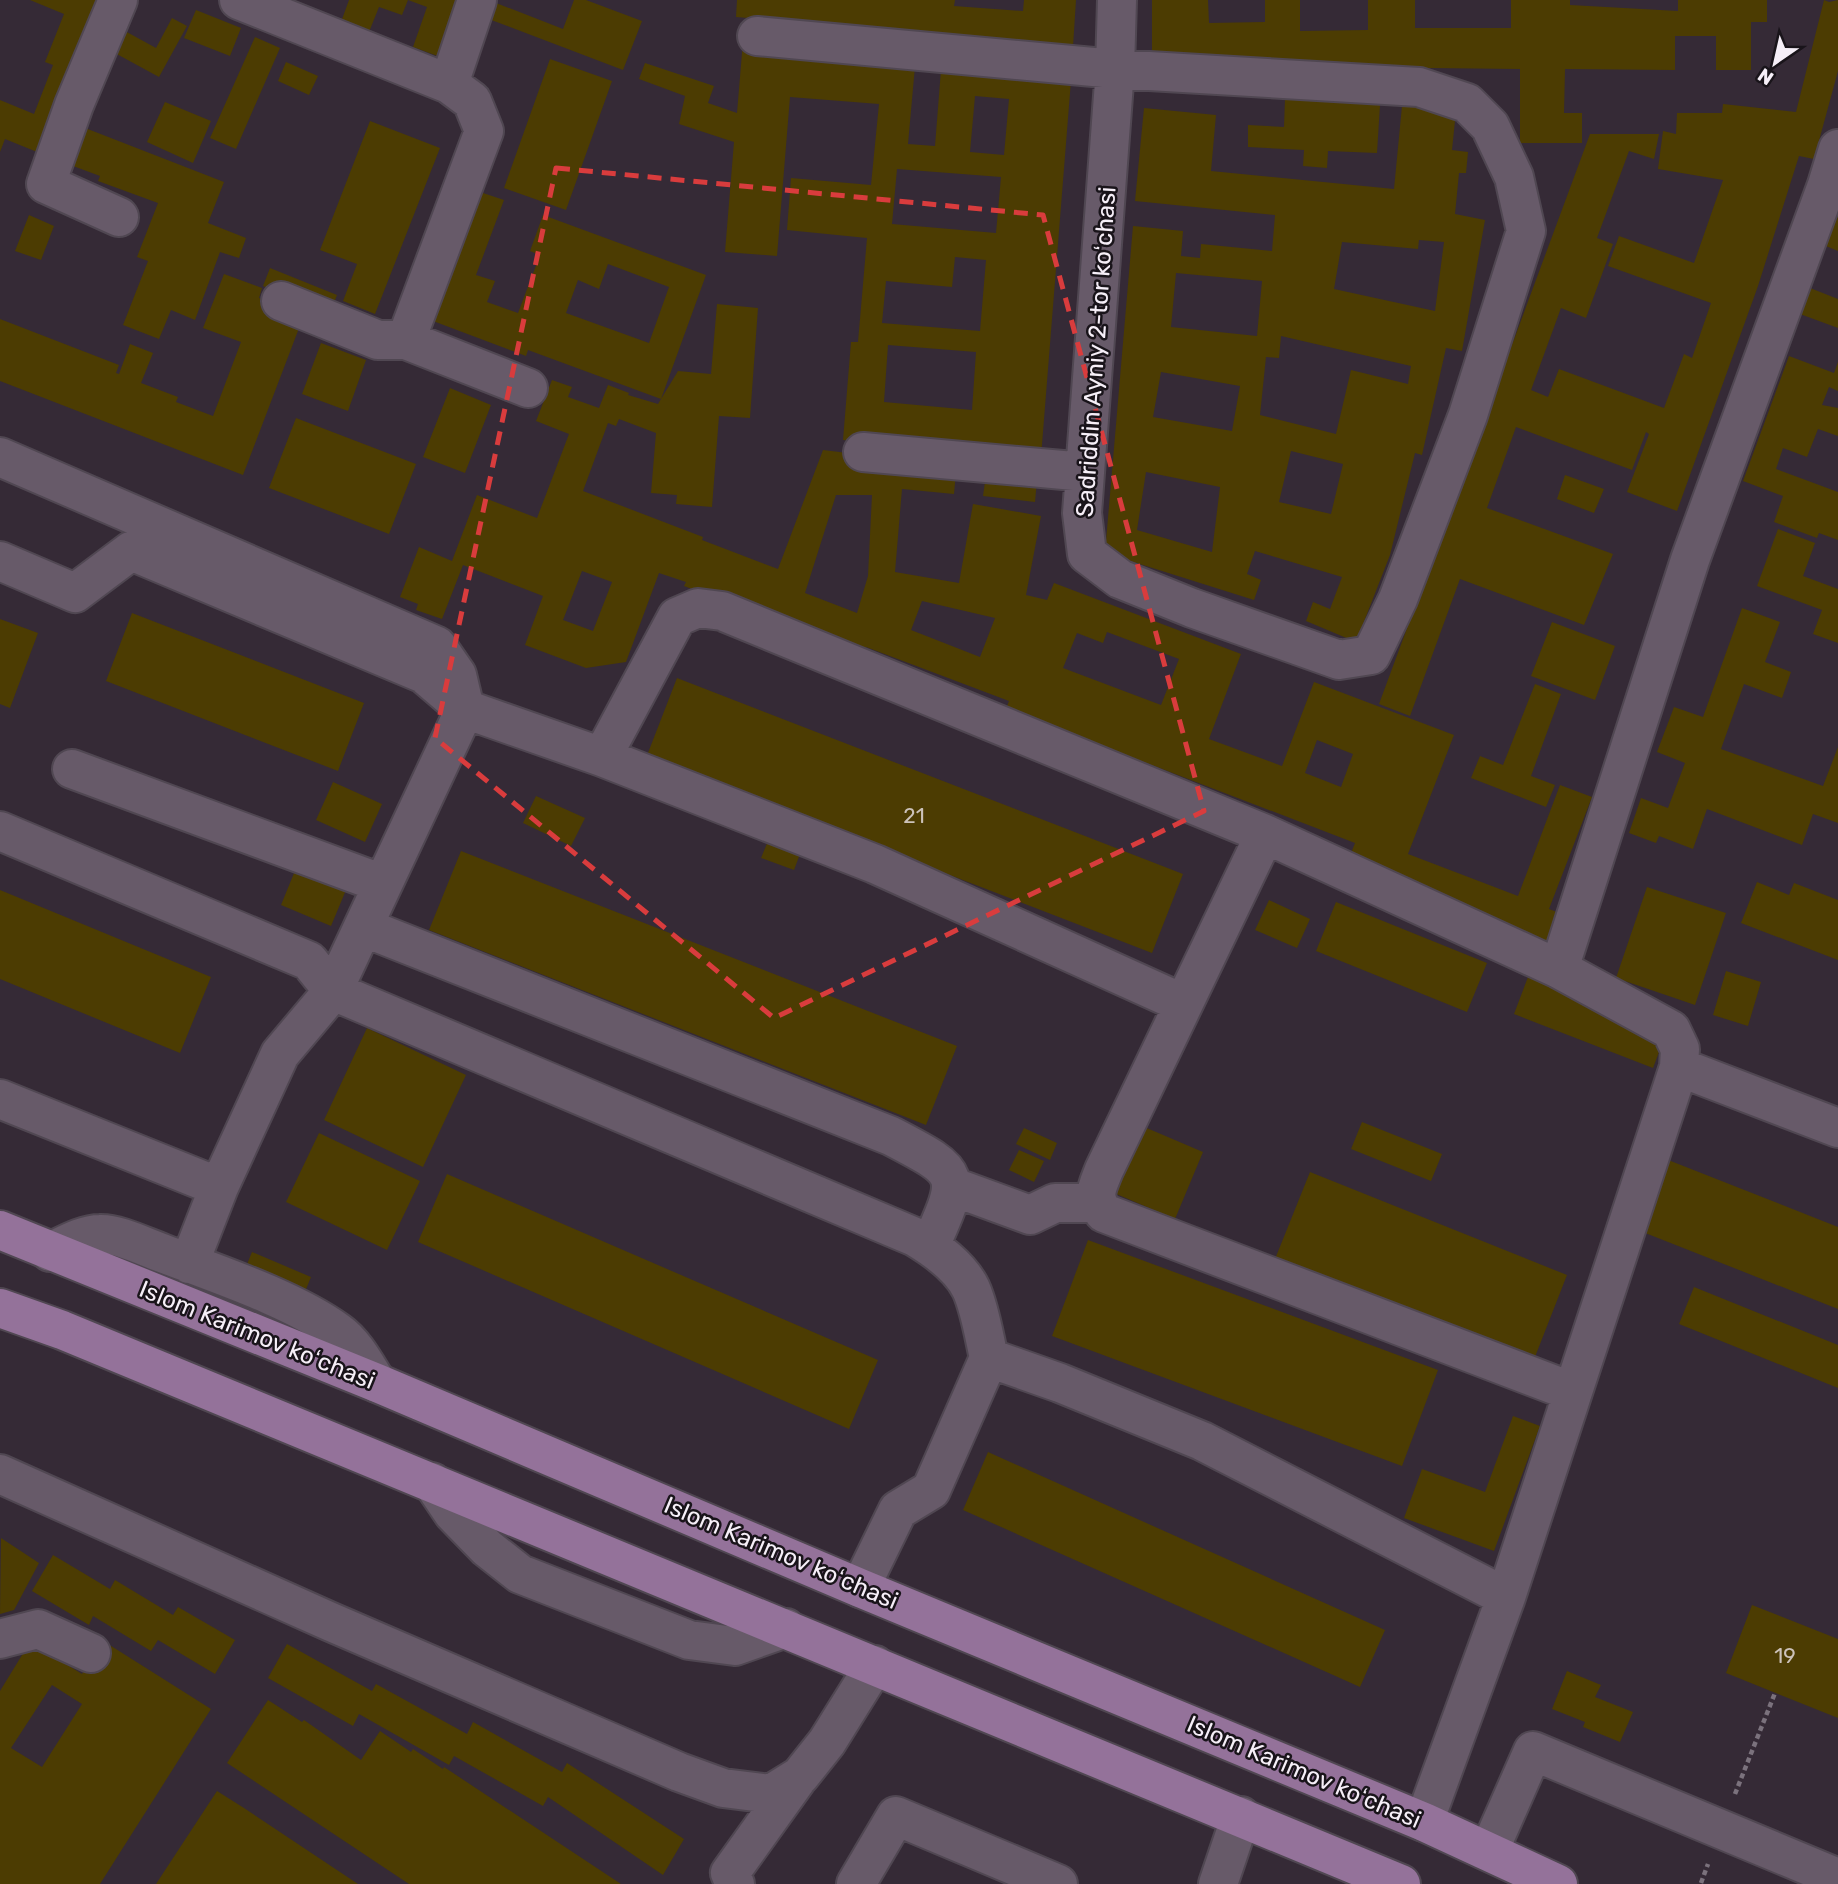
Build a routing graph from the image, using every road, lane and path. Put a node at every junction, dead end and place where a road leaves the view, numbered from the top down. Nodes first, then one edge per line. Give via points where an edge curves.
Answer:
1 (118, 0) edge
2 (239, 0) edge
3 (477, 0) edge
4 (1117, 0) edge
5 (757, 36) dead end
6 (1115, 69) junction
7 (449, 84) junction
8 (1838, 149) edge
9 (1833, 187) edge
10 (119, 216) dead end
11 (281, 301) dead end
12 (406, 340) junction
13 (528, 388) dead end
14 (863, 452) dead end
15 (0, 457) edge
16 (1085, 472) junction
17 (0, 561) edge
18 (465, 709) junction
19 (602, 757) junction
20 (72, 769) dead end
21 (0, 831) edge
22 (1265, 834) junction
23 (383, 884) junction
24 (363, 927) junction
25 (1559, 969) junction
26 (333, 991) junction
27 (1182, 1003) junction
28 (1679, 1067) junction
29 (0, 1099) edge
30 (1838, 1128) edge
31 (951, 1186) junction
32 (219, 1187) junction
33 (1097, 1203) junction
34 (0, 1230) edge
35 (930, 1246) junction
36 (50, 1252) junction
37 (189, 1264) junction
38 (0, 1308) edge
39 (62, 1330) junction
40 (0, 1334) edge
41 (989, 1358) junction
42 (377, 1383) junction
43 (1573, 1392) junction
44 (0, 1474) edge
45 (432, 1482) junction
46 (860, 1588) junction
47 (1506, 1597) junction
48 (786, 1628) junction
49 (0, 1639) edge
50 (91, 1653) dead end
51 (875, 1665) junction
52 (1775, 1693) dead end
53 (800, 1776) junction
54 (1241, 1816) junction
55 (1424, 1822) junction
56 (1722, 1829) junction
57 (1489, 1852) junction
58 (1838, 1878) edge
59 (1701, 1883) edge
60 (735, 1884) edge
61 (856, 1884) edge
62 (1058, 1884) edge
63 (1219, 1884) edge
64 (1401, 1884) edge
65 (1558, 1884) edge

1 - 10 street via 46,184
2 - 7 street
3 - 7 street
4 - 6 street, Sadriddin Ayniy 2-tor koʻchasi
5 - 6 street
6 - 16 street, Sadriddin Ayniy 2-tor koʻchasi
6 - 16 street, Sadriddin Ayniy 2-tor koʻchasi via 1419,87 1467,103 1490,126 1514,177 1526,231 1468,415 1398,599 1371,655 1339,660 1120,579 1087,554 1082,513
7 - 12 street via 472,101 484,131
8 - 9 street
9 - 25 street via 1690,560
11 - 12 street via 378,340
12 - 13 street
14 - 16 street
15 - 18 street via 437,646 457,674
17 - 18 street via 75,593 131,551 424,674
18 - 19 street
18 - 23 street
19 - 22 street via 677,617 698,608 722,611
19 - 27 street via 875,864
20 - 23 street
21 - 26 street via 309,961
22 - 25 street
22 - 27 street
23 - 24 street
24 - 26 street
24 - 31 street via 891,1136 947,1169
25 - 28 street via 1671,1030 1680,1049
26 - 32 street via 280,1054
26 - 35 street
27 - 33 street via 1104,1170
28 - 30 street
28 - 43 street
29 - 32 street
31 - 33 street via 1030,1215 1055,1203
31 - 35 street via 950,1201
32 - 37 street
33 - 43 street via 1104,1213
34 - 36 main road, Islom Karimov koʻchasi
35 - 41 street via 971,1288
36 - 37 street via 102,1234
36 - 42 main road, Islom Karimov koʻchasi
37 - 42 street via 272,1298 340,1333
38 - 39 main road
39 - 40 main road
39 - 45 main road
41 - 46 street via 931,1490 898,1510
41 - 47 street via 1202,1441
42 - 46 main road, Islom Karimov koʻchasi
43 - 47 street
44 - 53 street via 678,1772 723,1788 771,1794
45 - 48 main road
45 - 48 street via 453,1513 520,1574 689,1640 735,1646
46 - 55 main road, Islom Karimov koʻchasi
47 - 55 street
48 - 51 main road
49 - 50 street via 38,1629
51 - 53 street
51 - 54 main road
52 - 56 path
53 - 60 street via 730,1873
54 - 63 street
54 - 64 main road
55 - 57 main road, Islom Karimov koʻchasi
56 - 57 street via 1534,1751
56 - 58 street
56 - 59 path
57 - 65 main road, Islom Karimov koʻchasi
61 - 62 street via 896,1816

